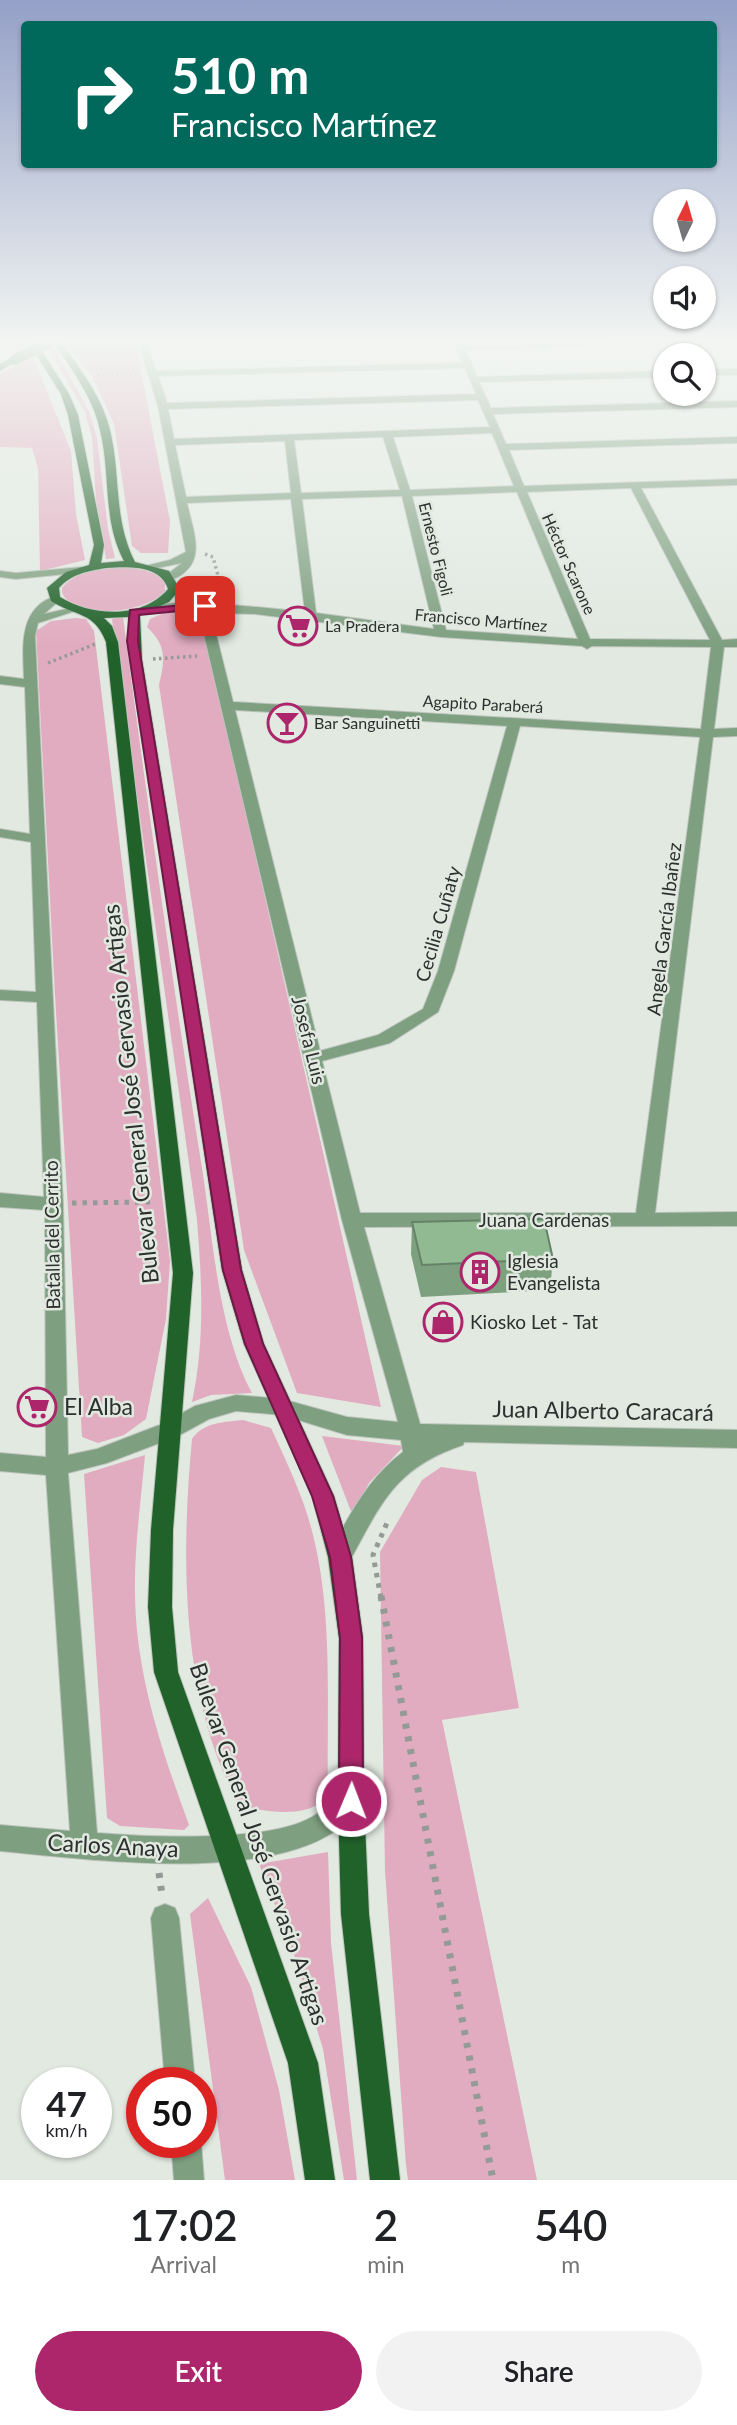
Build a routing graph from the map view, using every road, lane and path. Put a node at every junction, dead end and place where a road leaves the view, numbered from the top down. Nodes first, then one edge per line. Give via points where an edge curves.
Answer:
1 (78, 442) edge
2 (107, 442) edge
3 (170, 442) joint
4 (178, 442) edge
5 (290, 442) edge
6 (390, 442) edge
7 (503, 442) edge
8 (680, 442) edge
9 (505, 447) junction
10 (737, 482) edge
11 (634, 485) junction
12 (519, 488) junction
13 (406, 492) junction
14 (297, 496) junction
15 (180, 500) junction
16 (192, 551) junction
17 (131, 565) junction
18 (147, 567) junction
19 (88, 568) junction
20 (0, 574) edge
21 (16, 576) junction
22 (172, 583) junction
23 (54, 597) junction
24 (224, 606) junction
25 (71, 609) junction
26 (140, 610) junction
27 (93, 614) junction
28 (311, 617) junction
29 (30, 623) junction
30 (208, 626) dead end
31 (441, 633) junction
32 (111, 638) junction
33 (718, 643) junction
34 (737, 643) edge
35 (587, 645) junction
36 (215, 654) junction
37 (136, 660) junction
38 (31, 676) junction
39 (0, 680) edge
40 (228, 706) junction
41 (514, 723) junction
42 (737, 732) edge
43 (706, 733) junction
44 (0, 833) edge
45 (36, 839) junction
46 (0, 995) edge
47 (44, 997) junction
48 (313, 1058) junction
49 (0, 1200) edge
50 (177, 1201) junction
51 (54, 1204) junction
52 (737, 1219) edge
53 (352, 1220) junction
54 (645, 1220) junction
55 (282, 1407) junction
56 (170, 1430) junction
57 (737, 1439) edge
58 (413, 1442) junction
59 (0, 1462) edge
60 (57, 1467) junction
61 (394, 1510) dead end
62 (341, 1557) junction
63 (351, 1801) junction
64 (0, 1838) edge
65 (85, 1846) junction
66 (227, 1847) junction
67 (156, 1851) junction
68 (165, 1918) joint
69 (179, 2067) edge
70 (188, 2158) edge
71 (190, 2180) edge
72 (320, 2180) edge
73 (385, 2180) edge
74 (493, 2180) edge

1 - 19 main road via 99,545
2 - 17 main road via 120,544
3 - 4 street
3 - 15 street
5 - 14 street
6 - 13 street, Ernesto Figoli
7 - 9 street, Héctor Scarone
8 - 9 street
9 - 12 street, Héctor Scarone
10 - 11 street
11 - 12 street
11 - 33 street
12 - 13 street
12 - 35 street, Héctor Scarone
13 - 14 street
13 - 31 street, Ernesto Figoli
14 - 15 street
14 - 28 street
15 - 16 street
16 - 18 street via 173,563
16 - 22 street
16 - 24 path via 213,557
17 - 18 main road
17 - 19 main road
18 - 22 main road
19 - 21 street
19 - 23 main road via 63,578 53,588
20 - 21 street
21 - 23 street via 42,586
22 - 24 street, Francisco Martínez
22 - 26 main road via 165,600
23 - 25 main road
23 - 29 street
24 - 26 street, Francisco Martínez
24 - 28 street, Francisco Martínez
25 - 27 main road
25 - 29 street
26 - 27 main road
26 - 37 main road
27 - 32 main road
28 - 31 street, Francisco Martínez
29 - 38 street, Batalla del Cerrito
30 - 36 street, Josefa Luis
31 - 35 street, Francisco Martínez
32 - 38 path
32 - 50 main road, Bulevar General José Gervasio Artigas
33 - 34 street, Francisco Martínez
33 - 35 street, Francisco Martínez
33 - 43 street, Angela García Ibañez
36 - 37 path
36 - 40 street, Josefa Luis
37 - 55 main road via 232,1270 254,1344
38 - 39 street
38 - 45 street, Batalla del Cerrito
40 - 41 street, Agapito Paraberá
40 - 48 street, Josefa Luis
41 - 43 street, Agapito Paraberá
41 - 48 street, Cecilia Cuñaty via 446,971 430,1012 384,1039
42 - 43 street, Agapito Paraberá
43 - 54 street, Angela García Ibañez
44 - 45 street
45 - 47 street, Batalla del Cerrito
46 - 47 street
47 - 51 street, Batalla del Cerrito
48 - 53 street, Josefa Luis
49 - 51 street
50 - 51 path
50 - 56 main road, Bulevar General José Gervasio Artigas via 183,1273
51 - 60 street, Batalla del Cerrito
52 - 54 street, Juana Cardenas
53 - 54 street, Juana Cardenas
53 - 58 street, Josefa Luis
55 - 56 street via 255,1403 220,1406
55 - 58 street
55 - 62 main road via 323,1496
56 - 60 street via 99,1457
56 - 66 main road, Bulevar General José Gervasio Artigas via 160,1607 166,1672
57 - 58 street, Juan Alberto Caracará via 469,1435
58 - 62 street via 385,1480
59 - 60 street
60 - 65 street, Batalla del Cerrito
61 - 74 path via 373,1555
62 - 63 main road via 351,1638
63 - 66 street, Carlos Anaya via 318,1829 262,1845
63 - 73 main road via 355,1914
64 - 65 street, Carlos Anaya
65 - 67 street, Carlos Anaya
66 - 67 street, Carlos Anaya
66 - 72 main road, Bulevar General José Gervasio Artigas via 303,2063
67 - 68 path
68 - 69 street
70 - 71 street

